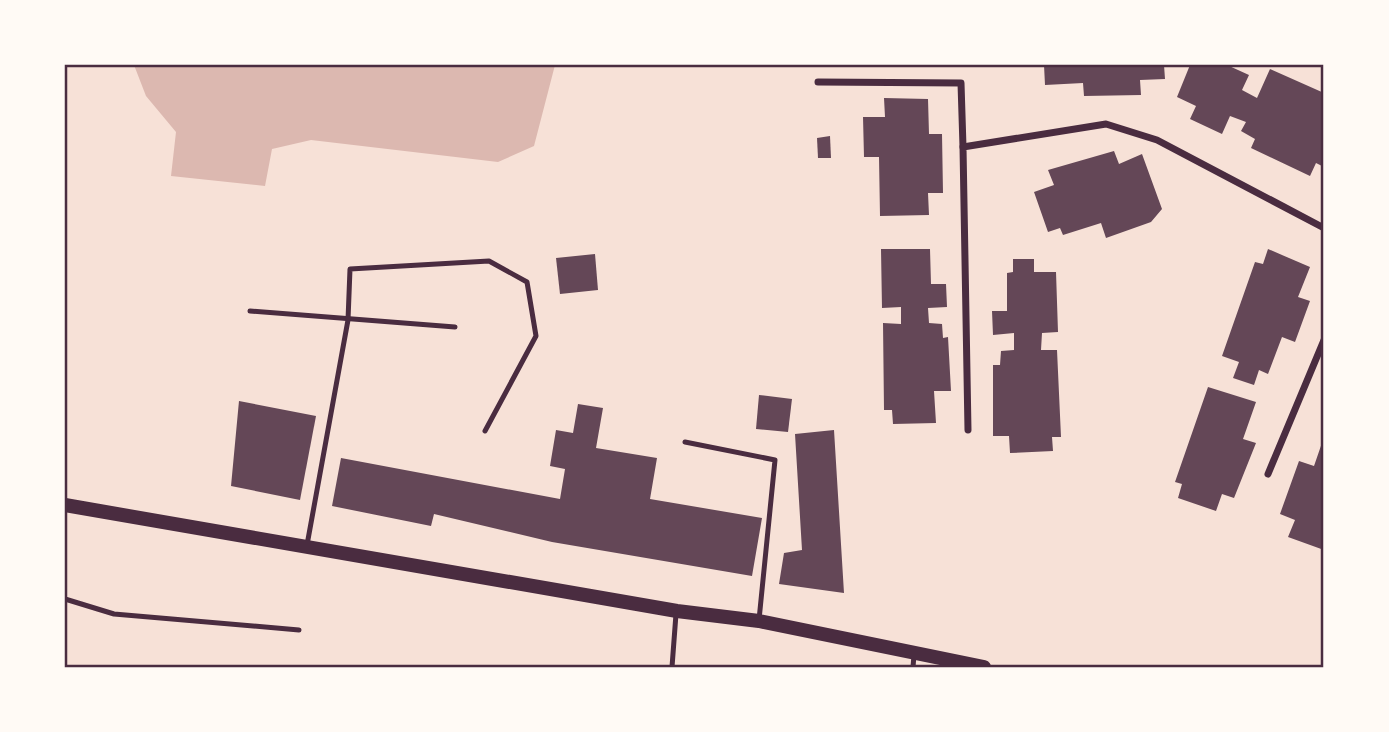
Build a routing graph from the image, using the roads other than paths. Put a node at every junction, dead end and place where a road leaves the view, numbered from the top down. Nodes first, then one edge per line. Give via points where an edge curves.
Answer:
1 (818, 82) dead end
2 (962, 148) junction
3 (1324, 228) edge
4 (250, 311) dead end
5 (348, 320) junction
6 (455, 327) dead end
7 (1324, 340) edge
8 (968, 430) dead end
9 (485, 431) dead end
10 (685, 442) dead end
11 (1268, 474) dead end
12 (65, 505) edge
13 (307, 548) junction
14 (65, 599) edge
15 (677, 611) junction
16 (759, 621) junction
17 (299, 630) dead end
18 (915, 652) junction
19 (671, 667) edge
20 (913, 667) edge
21 (984, 667) edge

1 - 2 street via 961,83
2 - 3 street via 1106,124 1157,140
2 - 8 street
4 - 5 lane
5 - 6 lane
5 - 9 lane via 350,269 489,261 527,282 536,336
5 - 13 lane
7 - 11 street
10 - 16 lane via 775,460
12 - 13 main road
13 - 15 main road
14 - 17 lane via 114,614
15 - 16 main road
15 - 19 lane
16 - 18 main road
18 - 20 lane
18 - 21 main road

